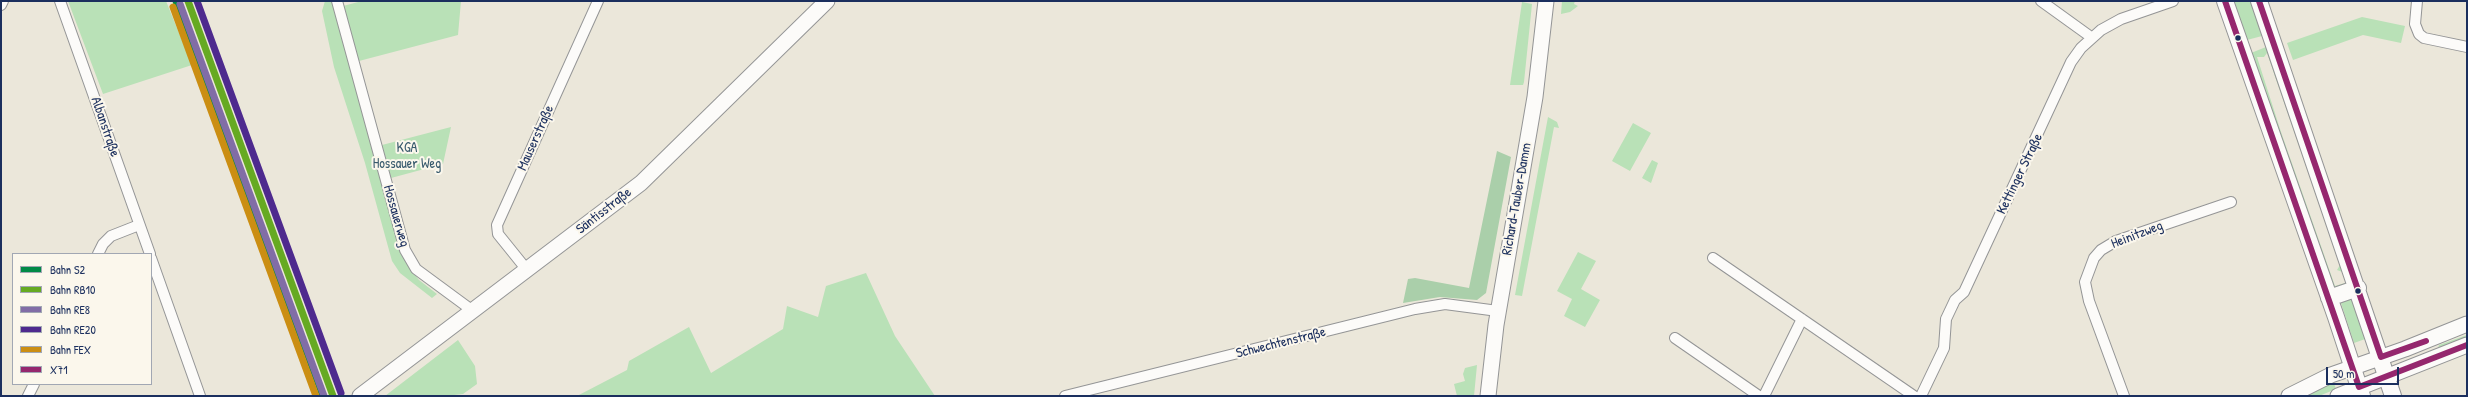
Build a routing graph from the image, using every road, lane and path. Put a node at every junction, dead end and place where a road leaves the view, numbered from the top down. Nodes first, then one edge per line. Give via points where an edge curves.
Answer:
1 (3, 1) edge
2 (60, 1) edge
3 (336, 1) edge
4 (598, 1) edge
5 (827, 1) edge
6 (1546, 1) edge
7 (2041, 1) edge
8 (2173, 1) edge
9 (2225, 1) edge
10 (2259, 1) edge
11 (2418, 1) edge
12 (1, 5) edge
13 (2091, 37) junction
14 (2467, 47) edge
15 (2231, 202) dead end
16 (139, 225) junction
17 (98, 253) edge
18 (150, 253) edge
19 (1713, 258) dead end
20 (152, 261) edge
21 (527, 270) junction
22 (2358, 288) junction
23 (2329, 298) junction
24 (473, 311) junction
25 (1498, 311) junction
26 (1802, 319) junction
27 (2467, 324) edge
28 (1675, 338) dead end
29 (2467, 345) edge
30 (2381, 357) junction
31 (2353, 367) junction
32 (2387, 376) junction
33 (34, 385) edge
34 (2361, 392) edge
35 (28, 396) edge
36 (200, 396) edge
37 (360, 396) edge
38 (1065, 396) edge
39 (1488, 396) edge
40 (1759, 396) edge
41 (1764, 396) edge
42 (1914, 396) edge
43 (1922, 396) edge
44 (2124, 396) edge
45 (2289, 396) edge
46 (2338, 396) edge
47 (2393, 396) edge

1 - 12 street
2 - 16 street, Albanstraße
3 - 24 street, Hossauerweg via 405,250 416,269
4 - 21 street, Mauserstraße via 497,225 498,234
5 - 21 street, Säntisstraße via 641,183
6 - 25 street, Richard-Tauber-Damm via 1535,97
7 - 13 street
8 - 13 street, Kettinger Straße via 2121,19
9 - 23 main road
10 - 22 main road
11 - 14 street via 2414,24 2419,34 2424,38
13 - 43 street, Kettinger Straße via 2072,62 1964,292 1955,300 1946,319 1944,348
15 - 44 street, Heinitzweg via 2116,240 2094,258 2086,275 2087,295
16 - 17 street via 111,236
16 - 18 street, Albanstraße
19 - 26 street
20 - 36 street
21 - 24 street, Säntisstraße
22 - 23 main road
22 - 30 main road
23 - 31 main road
24 - 37 street, Säntisstraße
25 - 38 street, Schwechtenstraße via 1445,304 1415,309
25 - 39 street, Richard-Tauber-Damm
26 - 41 street
26 - 42 street
27 - 30 street
28 - 40 street
29 - 32 street
30 - 31 street
30 - 32 main road
31 - 34 main road
31 - 45 street
32 - 34 street
32 - 47 main road
33 - 35 street
34 - 46 street

